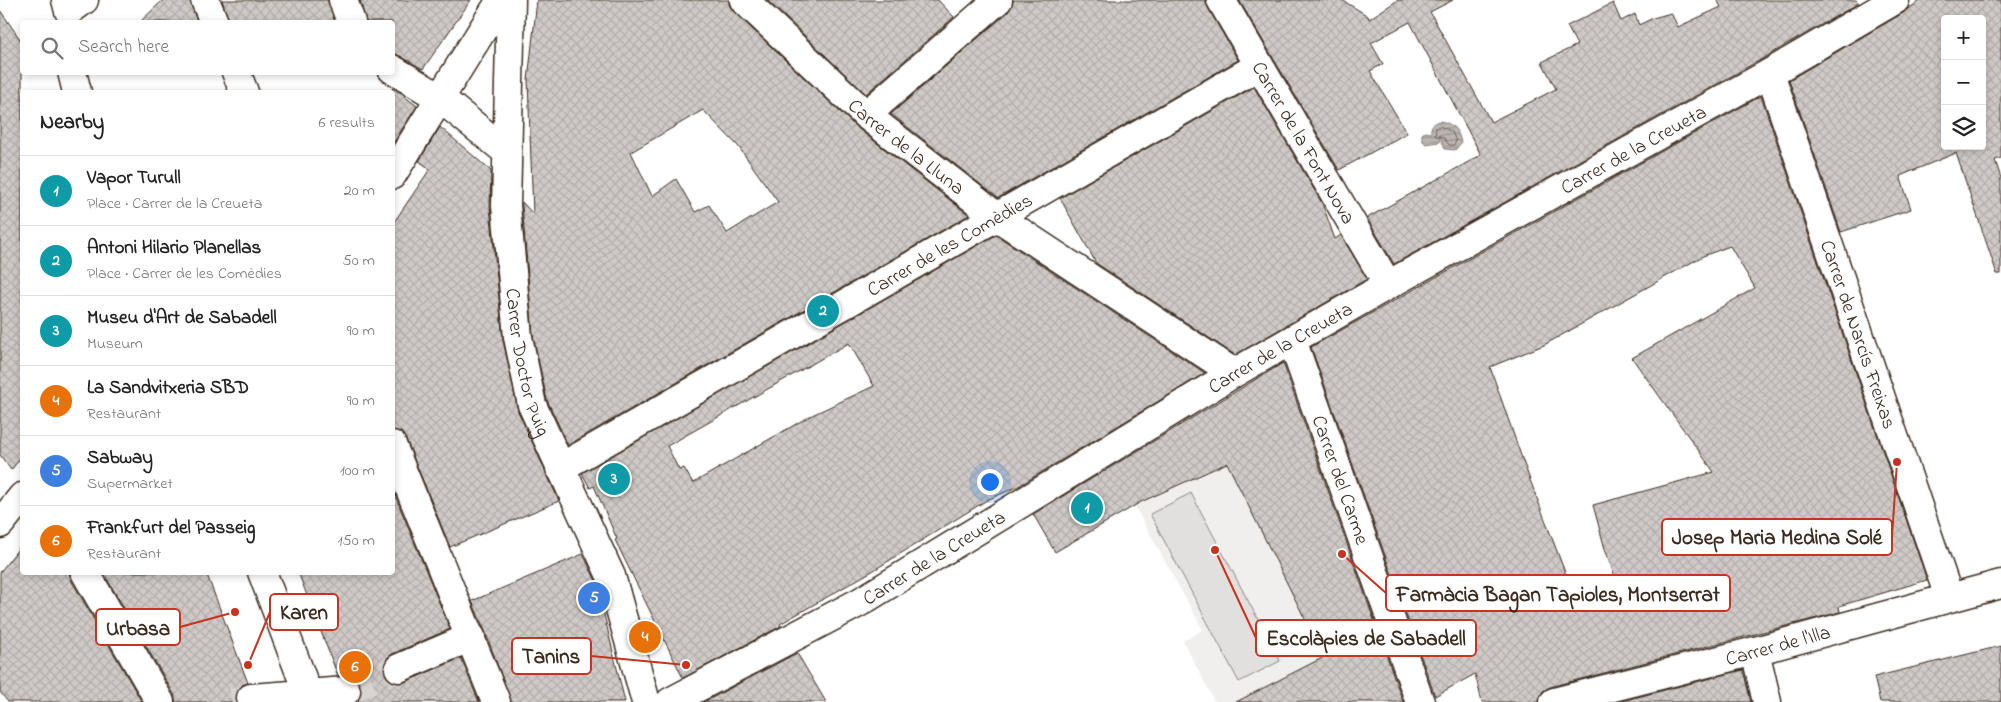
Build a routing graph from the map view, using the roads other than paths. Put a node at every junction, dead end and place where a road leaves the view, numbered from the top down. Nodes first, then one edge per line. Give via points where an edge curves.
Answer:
1 (51, 0) edge
2 (66, 0) edge
3 (84, 0) edge
4 (204, 0) edge
5 (343, 0) edge
6 (501, 0) edge
7 (511, 0) edge
8 (744, 0) edge
9 (998, 0) edge
10 (1221, 0) edge
11 (1881, 3) edge
12 (56, 20) edge
13 (213, 20) edge
14 (350, 20) edge
15 (1259, 66) junction
16 (395, 71) edge
17 (1770, 73) junction
18 (73, 75) edge
19 (237, 75) edge
20 (76, 90) edge
21 (243, 90) edge
22 (440, 98) junction
23 (866, 115) junction
24 (507, 152) junction
25 (395, 170) edge
26 (996, 216) junction
27 (1388, 285) junction
28 (1292, 340) junction
29 (1234, 373) junction
30 (395, 452) edge
31 (560, 468) junction
32 (20, 499) edge
33 (0, 524) edge
34 (87, 575) edge
35 (263, 575) edge
36 (2001, 584) edge
37 (1949, 597) junction
38 (471, 637) junction
39 (1755, 651) junction
40 (399, 668) tunnel mouth
41 (346, 691) tunnel mouth
42 (251, 698) dead end
43 (310, 698) edge
44 (160, 702) edge
45 (496, 702) edge
46 (646, 702) edge
47 (670, 702) edge
48 (1420, 702) edge
49 (1554, 702) edge
50 (1768, 702) edge

1 - 12 street
2 - 3 street via 69,12
4 - 13 street
5 - 14 street
6 - 22 street
7 - 24 street, Carrer Doctor Puig
8 - 23 street, Carrer de la Lluna
9 - 23 street
10 - 15 street, Carrer de la Font Nova
11 - 17 street, Carrer de la Creueta
15 - 26 street, Carrer de les Comèdies
15 - 27 street, Carrer de la Font Nova
16 - 22 street
17 - 27 street, Carrer de la Creueta
17 - 37 street, Carrer de Narcís Freixas
18 - 20 street
19 - 21 street
22 - 24 street
22 - 25 street
23 - 26 street, Carrer de la Lluna
24 - 31 street, Carrer Doctor Puig via 506,206 518,337 532,405
26 - 29 street, Carrer de la Lluna
26 - 31 street, Carrer de les Comèdies
27 - 28 street, Carrer de la Creueta
28 - 29 street, Carrer de la Creueta
28 - 48 street, Carrer del Carme
29 - 47 street, Carrer de la Creueta via 860,602
30 - 38 street
31 - 46 street, Carrer Doctor Puig via 611,576
32 - 33 street
34 - 44 street
35 - 43 street
36 - 37 street, Carrer de l'Illa
37 - 39 street, Carrer de l'Illa
38 - 40 street
38 - 45 street
39 - 49 street, Carrer de l'Illa
39 - 50 street
41 - 43 street
42 - 43 street

